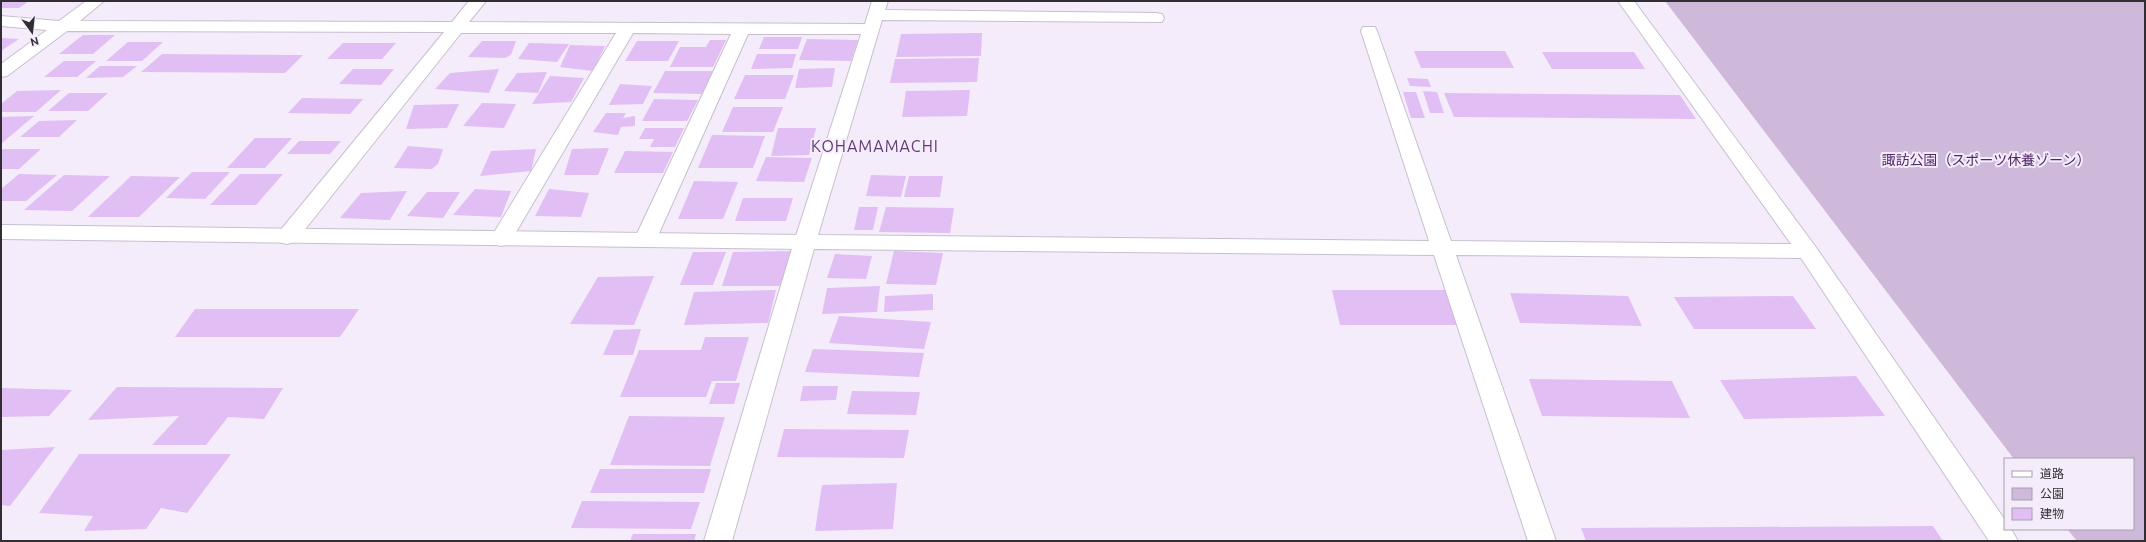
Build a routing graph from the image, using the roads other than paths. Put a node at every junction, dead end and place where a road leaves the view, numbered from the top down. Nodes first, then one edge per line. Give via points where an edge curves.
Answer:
1 (96, 1) edge
2 (478, 1) edge
3 (1626, 1) edge
4 (875, 15) edge
5 (1156, 18) dead end
6 (1, 21) edge
7 (63, 26) junction
8 (456, 28) junction
9 (628, 28) junction
10 (742, 29) junction
11 (1369, 31) dead end
12 (1, 72) edge
13 (1, 232) edge
14 (287, 237) junction
15 (501, 239) junction
16 (645, 240) junction
17 (805, 242) junction
18 (1444, 249) junction
19 (1807, 251) junction
20 (718, 541) edge
21 (1542, 541) edge
22 (2004, 541) edge

1 - 7 street
2 - 8 street
3 - 19 street
4 - 5 street
4 - 10 street
4 - 17 street
6 - 7 street
7 - 8 street
7 - 12 street
8 - 9 street
8 - 14 street
9 - 10 street
9 - 15 street
10 - 16 street
11 - 18 street
13 - 14 street
14 - 15 street
15 - 16 street
16 - 17 street
17 - 18 street
17 - 20 street
18 - 19 street
18 - 21 street
19 - 22 street

